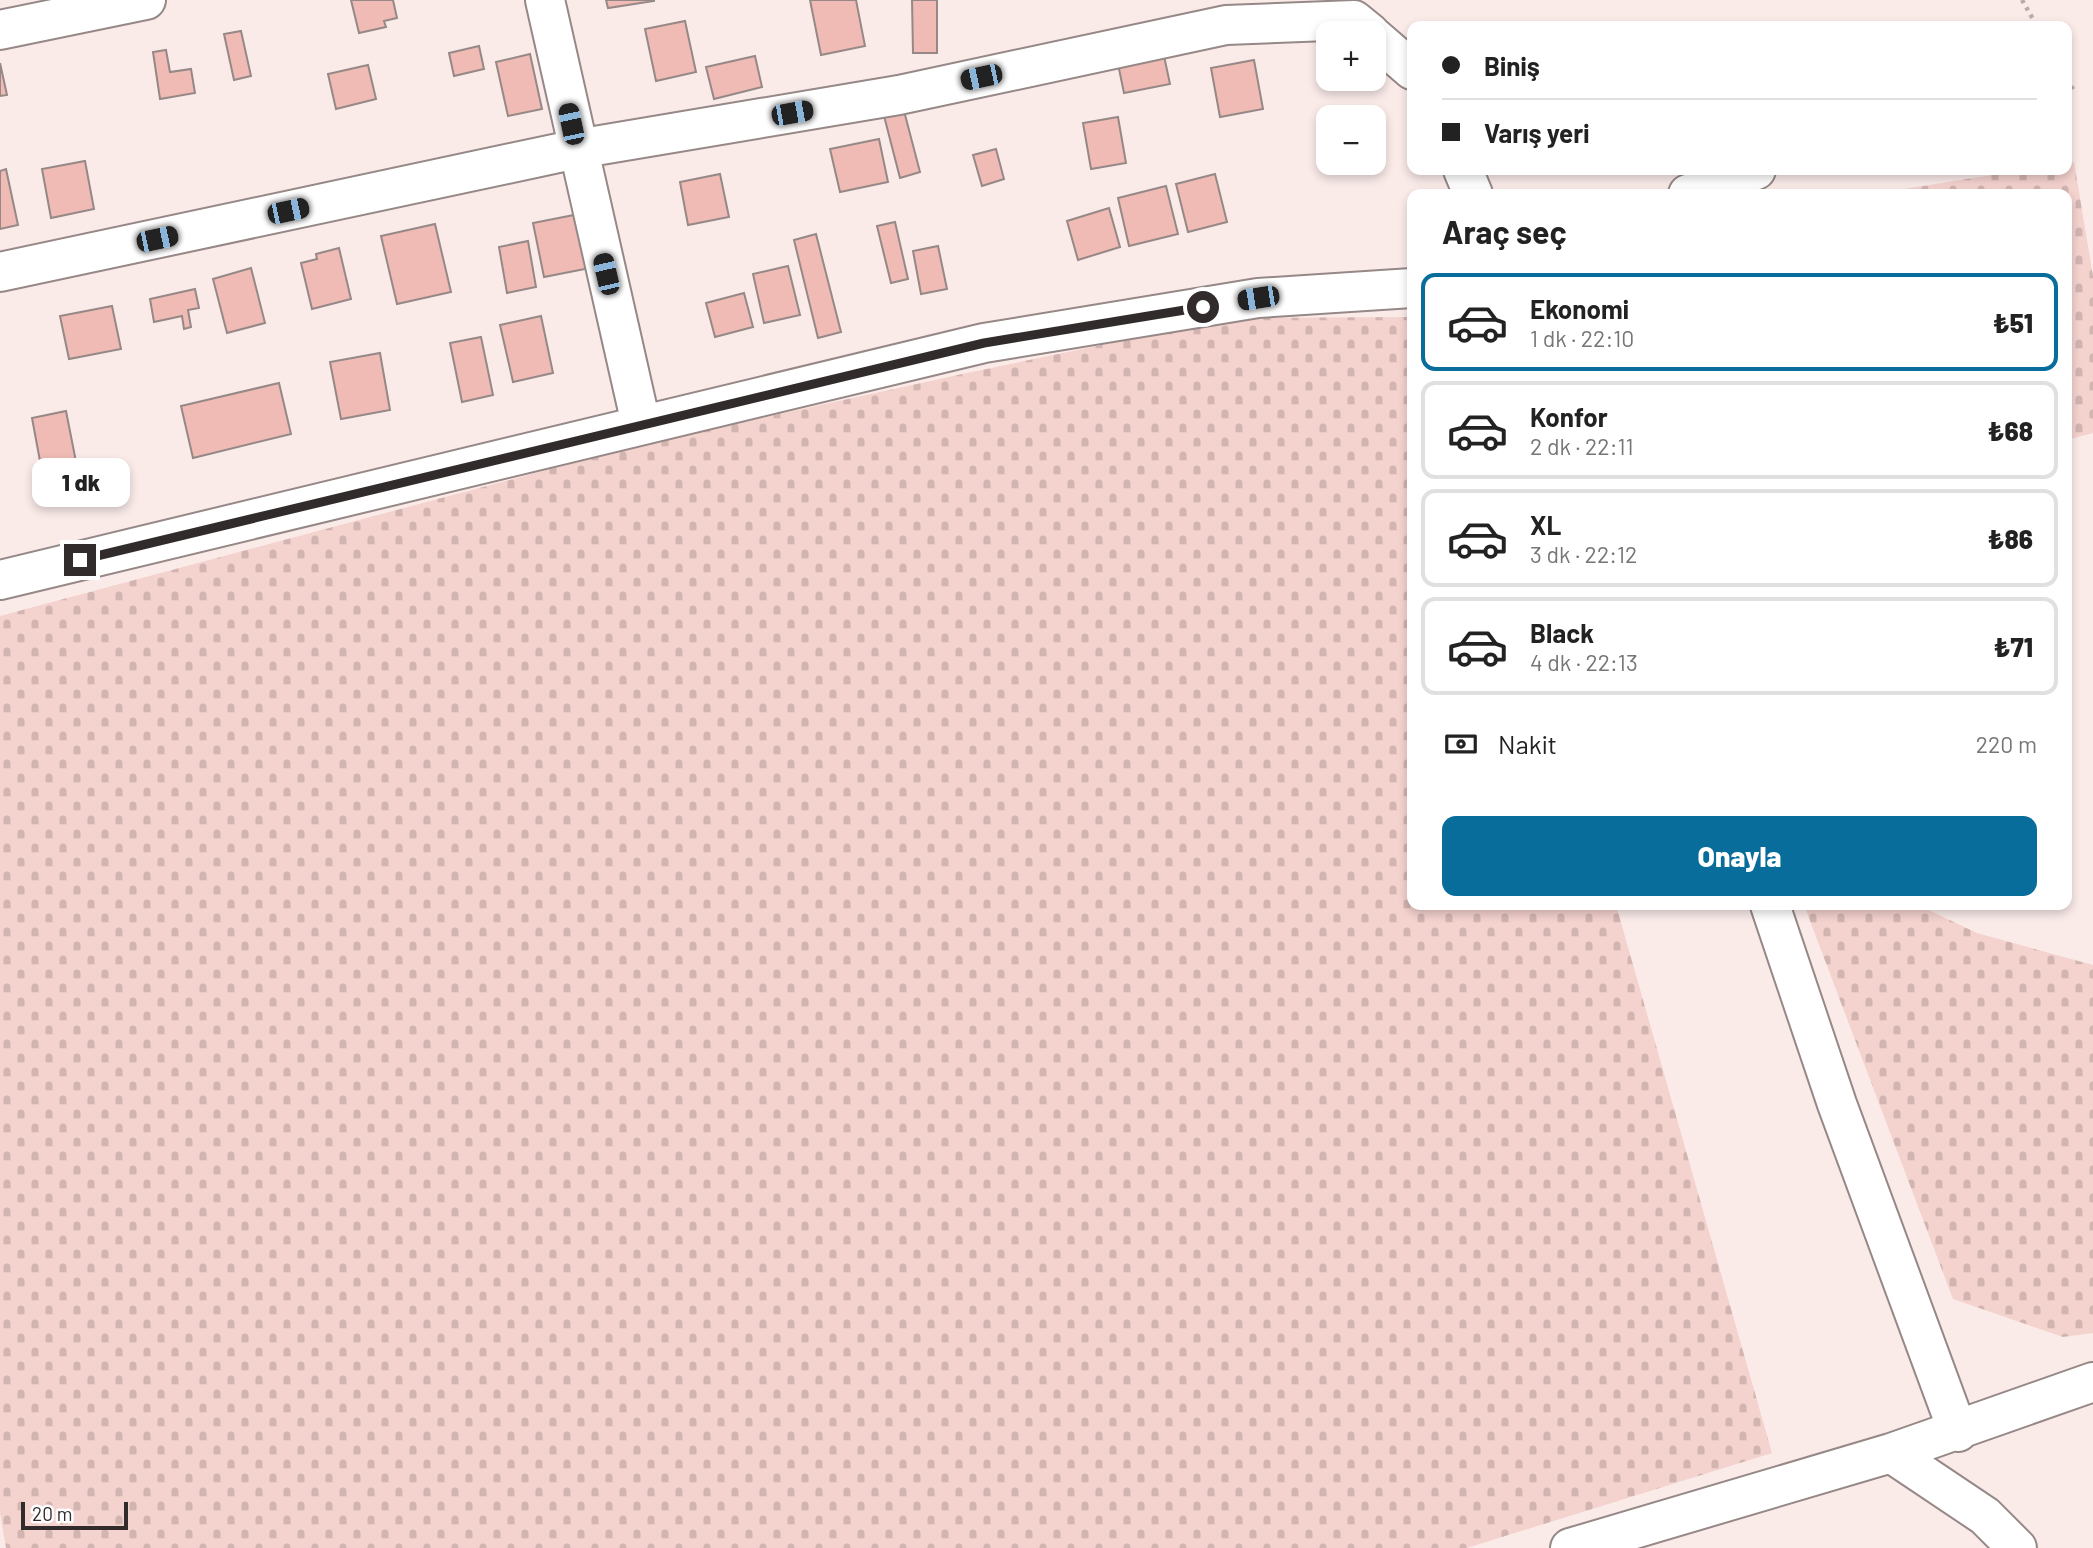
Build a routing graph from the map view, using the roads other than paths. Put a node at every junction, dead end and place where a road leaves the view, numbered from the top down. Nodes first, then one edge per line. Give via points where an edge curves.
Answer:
1 (146, 0) edge
2 (545, 0) edge
3 (1316, 21) edge
4 (1328, 21) edge
5 (1355, 21) edge
6 (0, 30) edge
7 (1386, 47) edge
8 (1407, 66) edge
9 (577, 149) junction
10 (1742, 175) edge
11 (1702, 189) edge
12 (0, 272) edge
13 (1407, 289) edge
14 (641, 424) junction
15 (0, 580) edge
16 (1772, 910) edge
17 (2093, 1382) edge
18 (1958, 1432) junction
19 (1891, 1453) junction
20 (1570, 1548) edge
21 (2017, 1548) edge

1 - 6 street
2 - 9 street
3 - 9 street via 1226,25 899,94
4 - 5 street
7 - 8 street
9 - 12 street
9 - 14 street
10 - 11 street
13 - 14 street via 1258,298 984,343
14 - 15 street
16 - 18 street via 1837,1104
17 - 18 street
18 - 19 street
19 - 20 street
19 - 21 street via 1986,1516

